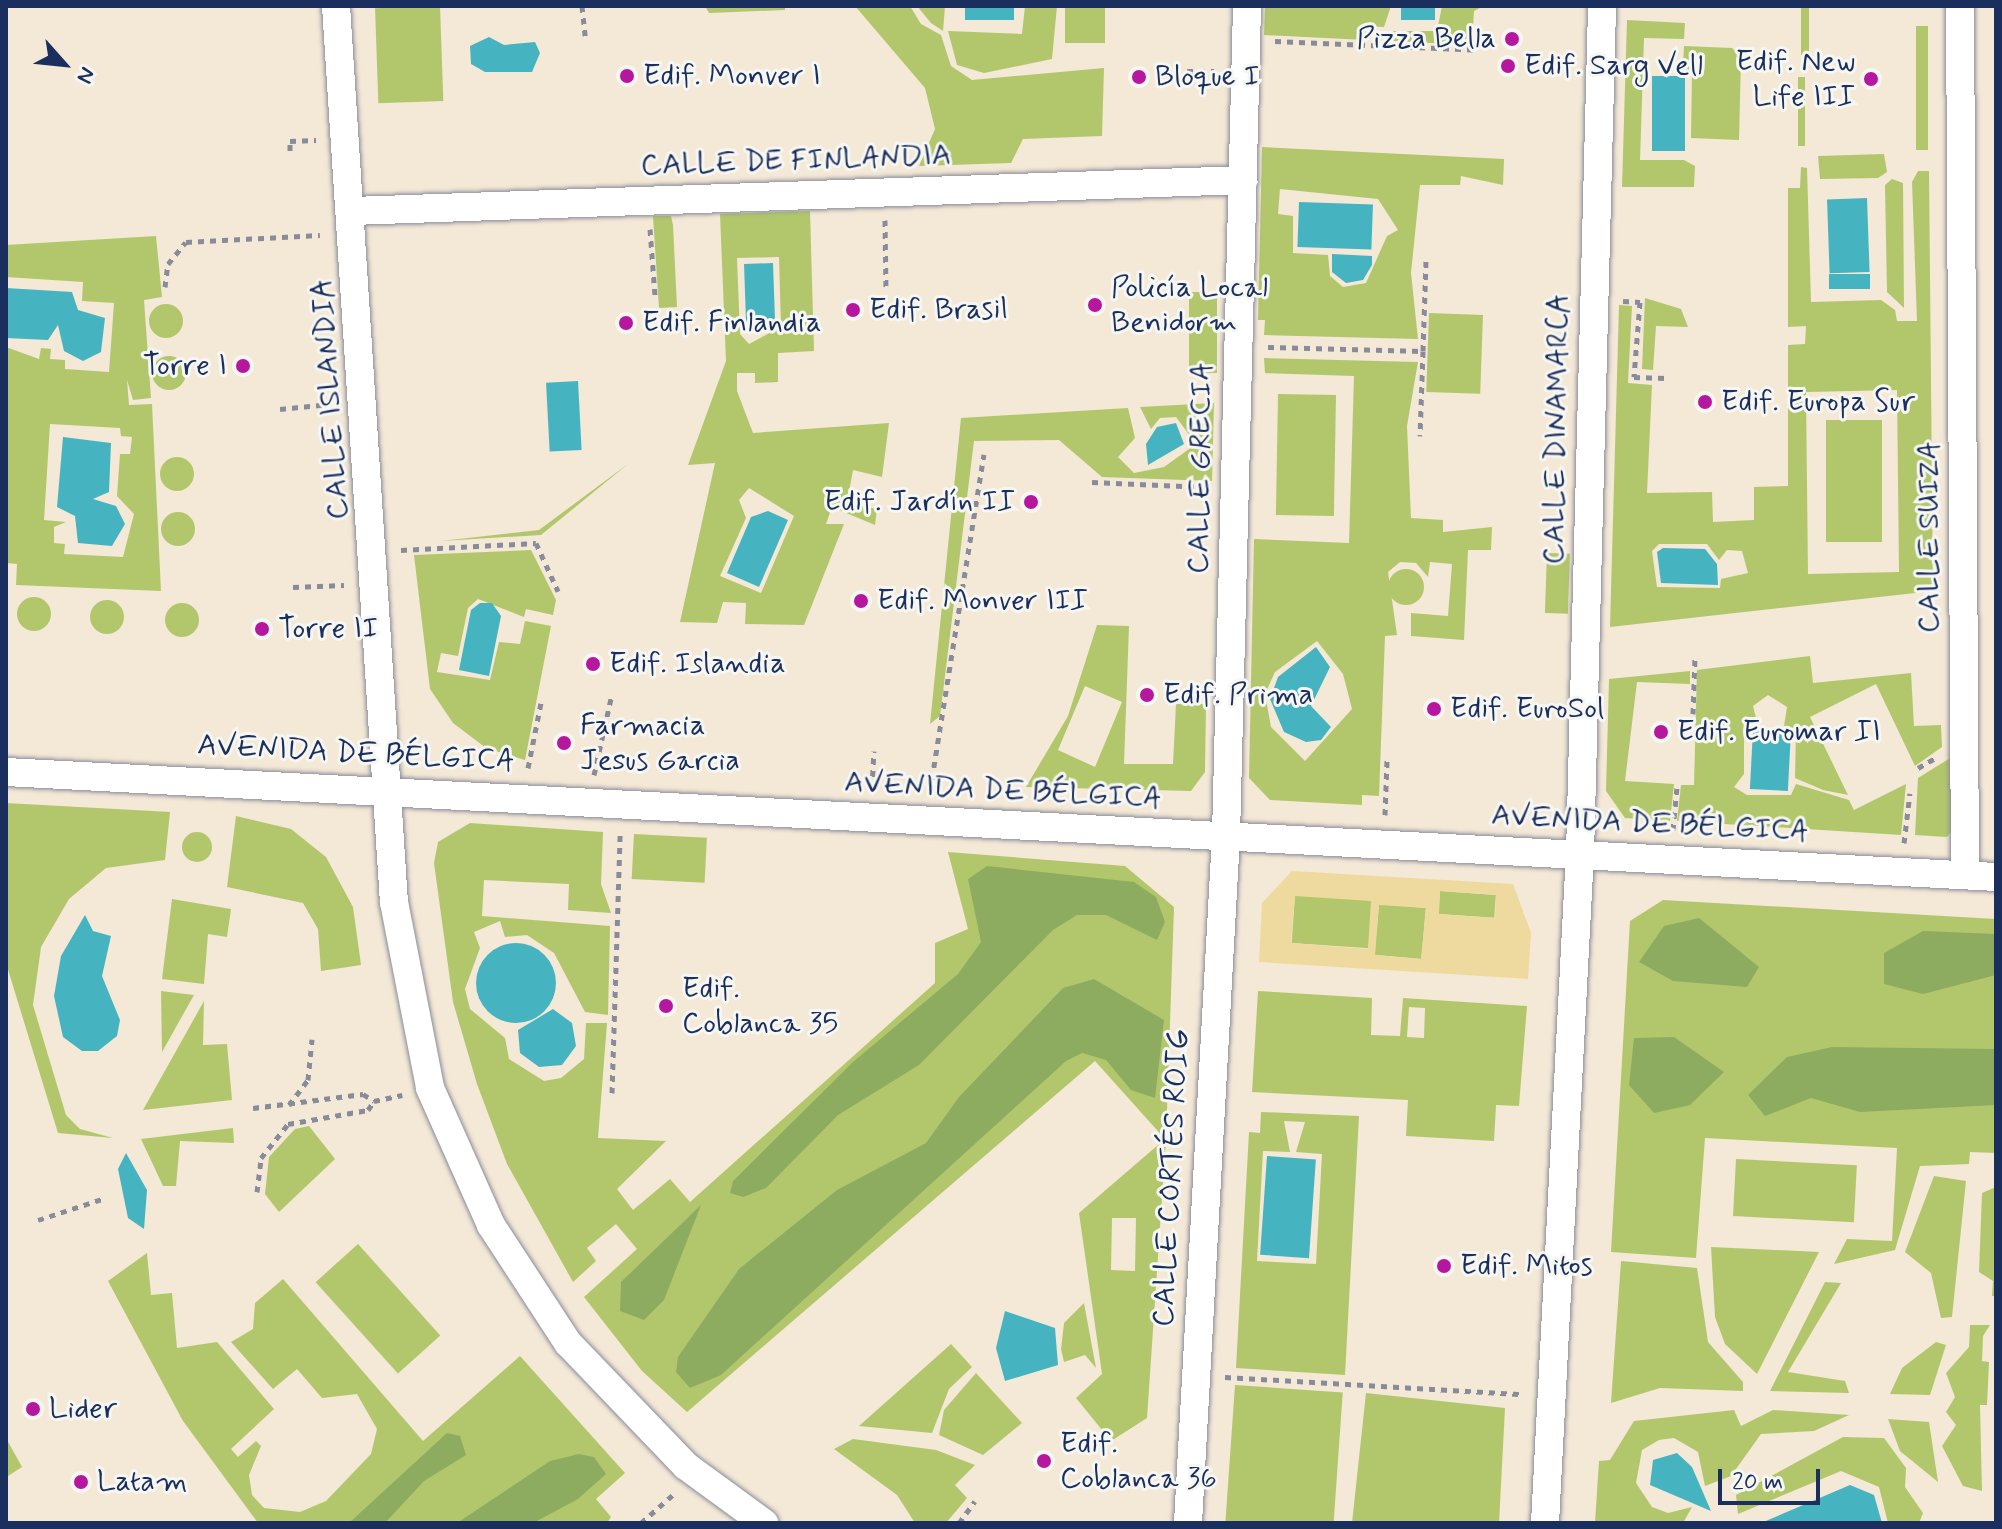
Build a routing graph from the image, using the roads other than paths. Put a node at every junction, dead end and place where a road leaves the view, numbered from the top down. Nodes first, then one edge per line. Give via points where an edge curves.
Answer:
1 (336, 6) edge
2 (1247, 6) edge
3 (1602, 6) edge
4 (1960, 6) edge
5 (1243, 180) junction
6 (352, 223) junction
7 (6, 772) edge
8 (390, 788) junction
9 (1226, 836) junction
10 (1580, 854) junction
11 (1965, 875) junction
12 (1996, 877) edge
13 (764, 1523) edge
14 (1188, 1523) edge
15 (1545, 1523) edge

1 - 6 street, CALLE ISLANDIA
2 - 5 street, CALLE GRECIA
3 - 10 street, CALLE DINAMARCA
4 - 11 street, CALLE SUIZA
5 - 6 street, CALLE DE FINLANDIA via 649,200
5 - 9 street, CALLE GRECIA
6 - 8 street, CALLE ISLANDIA
7 - 8 street, AVENIDA DE BÉLGICA
8 - 9 street, AVENIDA DE BÉLGICA
8 - 13 street, CALLE ISLANDIA via 403,976 430,1088 458,1162 532,1292 596,1374 697,1474
9 - 10 street, AVENIDA DE BÉLGICA
9 - 14 street, CALLE CORTÉS ROIG
10 - 11 street, AVENIDA DE BÉLGICA
10 - 15 street, CALLE DINAMARCA
11 - 12 street, AVENIDA DE BÉLGICA

